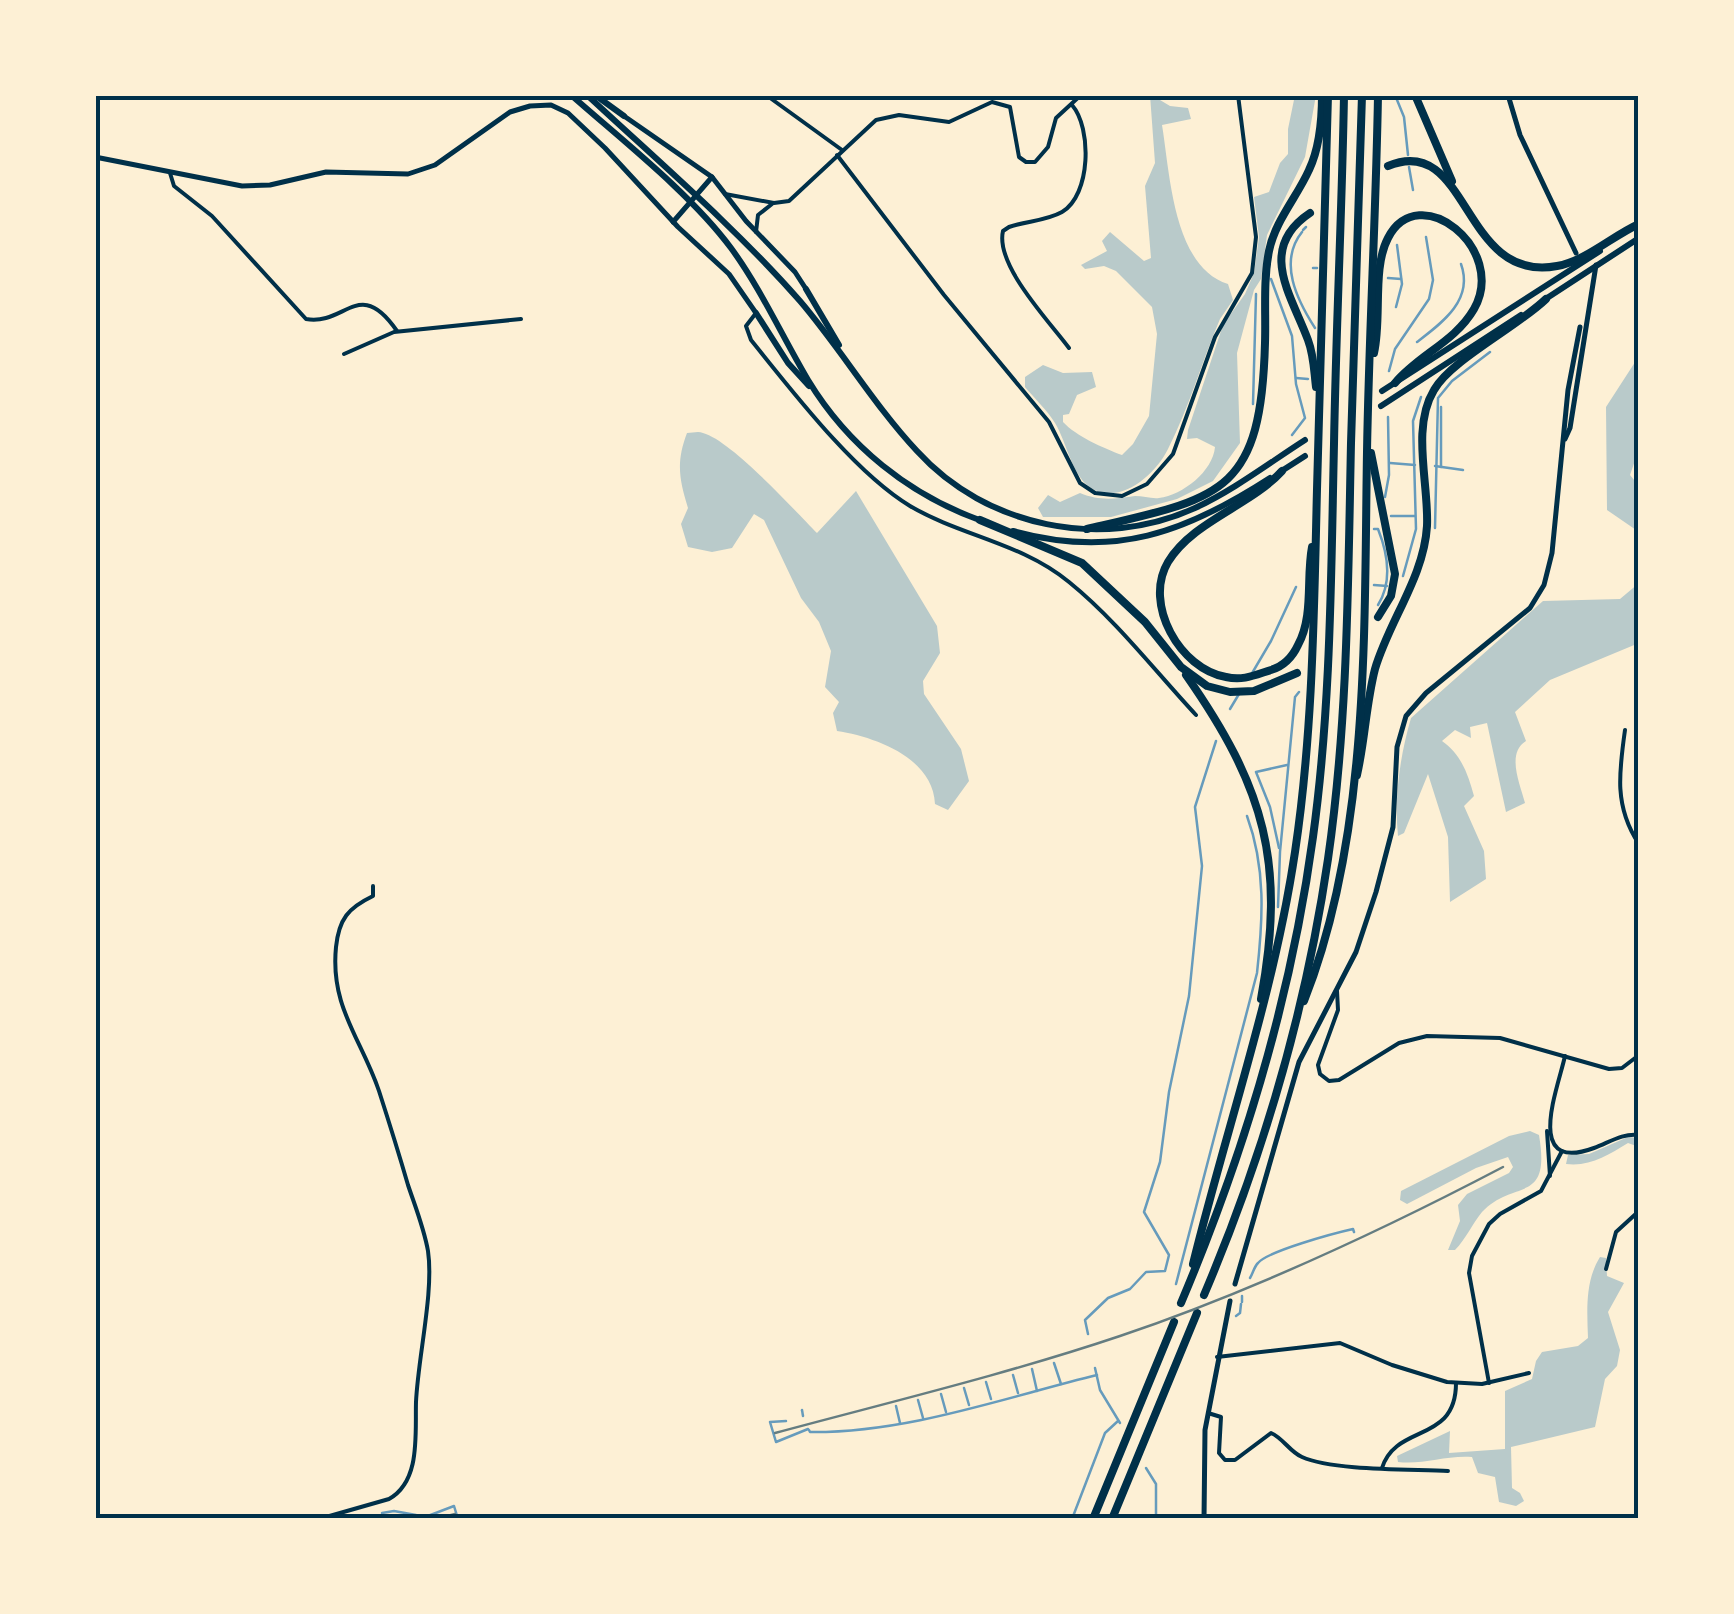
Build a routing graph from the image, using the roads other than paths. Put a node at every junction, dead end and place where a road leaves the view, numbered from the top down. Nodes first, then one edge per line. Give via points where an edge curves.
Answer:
1 (571, 95) edge
2 (587, 95) edge
3 (595, 95) edge
4 (766, 95) edge
5 (1081, 95) edge
6 (1238, 95) edge
7 (1325, 95) edge
8 (1344, 95) edge
9 (1362, 95) edge
10 (1378, 95) edge
11 (1415, 95) edge
12 (1508, 95) edge
13 (1072, 105) junction
14 (624, 116) joint
15 (840, 152) junction
16 (95, 156) edge
17 (1388, 166) dead end
18 (170, 172) junction
19 (712, 177) junction
20 (1456, 190) junction
21 (725, 194) junction
22 (774, 203) junction
23 (1310, 214) dead end
24 (672, 222) junction
25 (1639, 225) edge
26 (756, 232) junction
27 (1639, 238) edge
28 (1576, 254) dead end
29 (1596, 265) junction
30 (806, 289) joint
31 (1546, 298) junction
32 (756, 313) junction
33 (521, 318) dead end
34 (1580, 327) dead end
35 (397, 331) junction
36 (1069, 348) dead end
37 (344, 354) dead end
38 (847, 360) junction
39 (1370, 368) junction
40 (1395, 383) junction
41 (814, 390) junction
42 (1382, 391) dead end
43 (1381, 406) dead end
44 (1319, 409) junction
45 (1305, 440) dead end
46 (1368, 442) junction
47 (1562, 447) junction
48 (1305, 456) dead end
49 (1282, 471) junction
50 (980, 520) junction
51 (1087, 530) junction
52 (1316, 533) junction
53 (1378, 616) dead end
54 (1181, 667) junction
55 (1297, 673) dead end
56 (1196, 715) dead end
57 (1625, 730) dead end
58 (1352, 799) junction
59 (1639, 844) edge
60 (373, 886) dead end
61 (1337, 990) junction
62 (1296, 1019) junction
63 (1261, 1020) junction
64 (1639, 1055) edge
65 (1566, 1056) junction
66 (1549, 1127) junction
67 (1639, 1135) edge
68 (1562, 1151) junction
69 (1550, 1176) junction
70 (1639, 1212) edge
71 (1606, 1269) dead end
72 (1235, 1284) dead end
73 (1186, 1292) junction
74 (1204, 1295) dead end
75 (1230, 1301) dead end
76 (1182, 1303) dead end
77 (1197, 1313) dead end
78 (1174, 1322) dead end
79 (1217, 1357) junction
80 (1529, 1372) dead end
81 (1456, 1383) junction
82 (1489, 1383) junction
83 (1208, 1413) junction
84 (1382, 1468) junction
85 (1448, 1470) dead end
86 (319, 1519) edge
87 (1094, 1519) edge
88 (1112, 1519) edge
89 (1204, 1519) edge

1 - 41 highway via 720,234
2 - 38 highway via 755,253
3 - 14 highway
4 - 15 street
5 - 13 street
6 - 15 street via 1256,238 1252,273 1216,337 1173,454 1154,478 1122,496 1095,494 1080,483 1049,422 944,295
7 - 44 highway
7 - 51 highway via 1313,161 1270,248 1261,412 1243,459 1220,486 1191,504
8 - 73 highway via 1329,648 1313,838 1284,996 1248,1126
9 - 62 highway via 1339,767
10 - 39 highway
11 - 20 highway
12 - 28 street
13 - 15 street via 1056,118 1048,147 1035,162 1019,157 1012,110 996,102 950,122 887,116
13 - 36 street via 1084,130 1077,194 1061,212 1009,227 1001,236 1008,265
14 - 19 street
15 - 22 street via 799,194
16 - 18 street
17 - 20 highway via 1424,164
18 - 24 street via 242,186 326,172 412,173 510,112 557,107 602,144
18 - 35 street via 172,184 209,213 308,320 366,304
19 - 21 street
19 - 24 street
20 - 25 highway via 1489,243 1524,265 1562,265
21 - 22 street
21 - 26 street
22 - 26 street via 759,213
23 - 44 highway via 1288,237 1280,267 1310,348
24 - 32 street via 729,274
25 - 40 highway
26 - 30 street
27 - 29 highway
29 - 31 highway
29 - 47 street
30 - 38 highway
31 - 43 highway
31 - 58 highway via 1452,369 1430,396 1424,544 1375,670
32 - 41 highway
32 - 56 street via 746,328 753,343 877,480 928,516 1021,552 1069,582
33 - 35 street
34 - 47 street
35 - 37 street
38 - 51 highway via 908,442 965,492 1020,518
39 - 40 highway via 1389,236 1416,217 1446,222 1480,260 1478,298 1456,332
39 - 46 highway
40 - 42 highway
41 - 50 highway via 879,463 934,500
44 - 52 highway
45 - 51 highway via 1194,509 1132,527
46 - 53 highway via 1396,574
46 - 58 highway
47 - 61 street via 1552,553 1539,597 1406,716 1388,850
48 - 49 highway
49 - 50 highway via 1206,516 1132,540 1065,542
49 - 52 highway via 1184,543 1161,578 1162,610 1201,667 1231,678 1284,664 1302,637
50 - 54 highway via 1082,563
52 - 63 highway via 1307,755
54 - 55 highway via 1230,692 1263,690
54 - 63 highway via 1236,754 1267,837 1272,934
57 - 59 street via 1620,800
58 - 62 highway via 1326,929
60 - 86 street via 373,896 342,918 334,969 344,1016 377,1086 423,1230 429,1274 412,1473 389,1499
61 - 65 street via 1338,1010 1318,1065 1329,1081 1420,1036 1500,1038
61 - 72 street via 1300,1062
62 - 74 highway via 1278,1090
63 - 73 highway
64 - 65 street via 1612,1070
65 - 66 street
66 - 68 street
66 - 69 street
67 - 68 street
68 - 69 street
69 - 82 street via 1540,1191 1492,1220 1470,1262
70 - 71 street via 1618,1229
73 - 76 highway
75 - 79 street
77 - 88 highway
78 - 87 highway
79 - 81 street via 1344,1343
79 - 83 street
80 - 82 street
81 - 82 street
81 - 84 street via 1446,1418 1391,1448
83 - 84 street via 1221,1417 1219,1453 1227,1461 1272,1433 1305,1458
83 - 89 street
84 - 85 street

